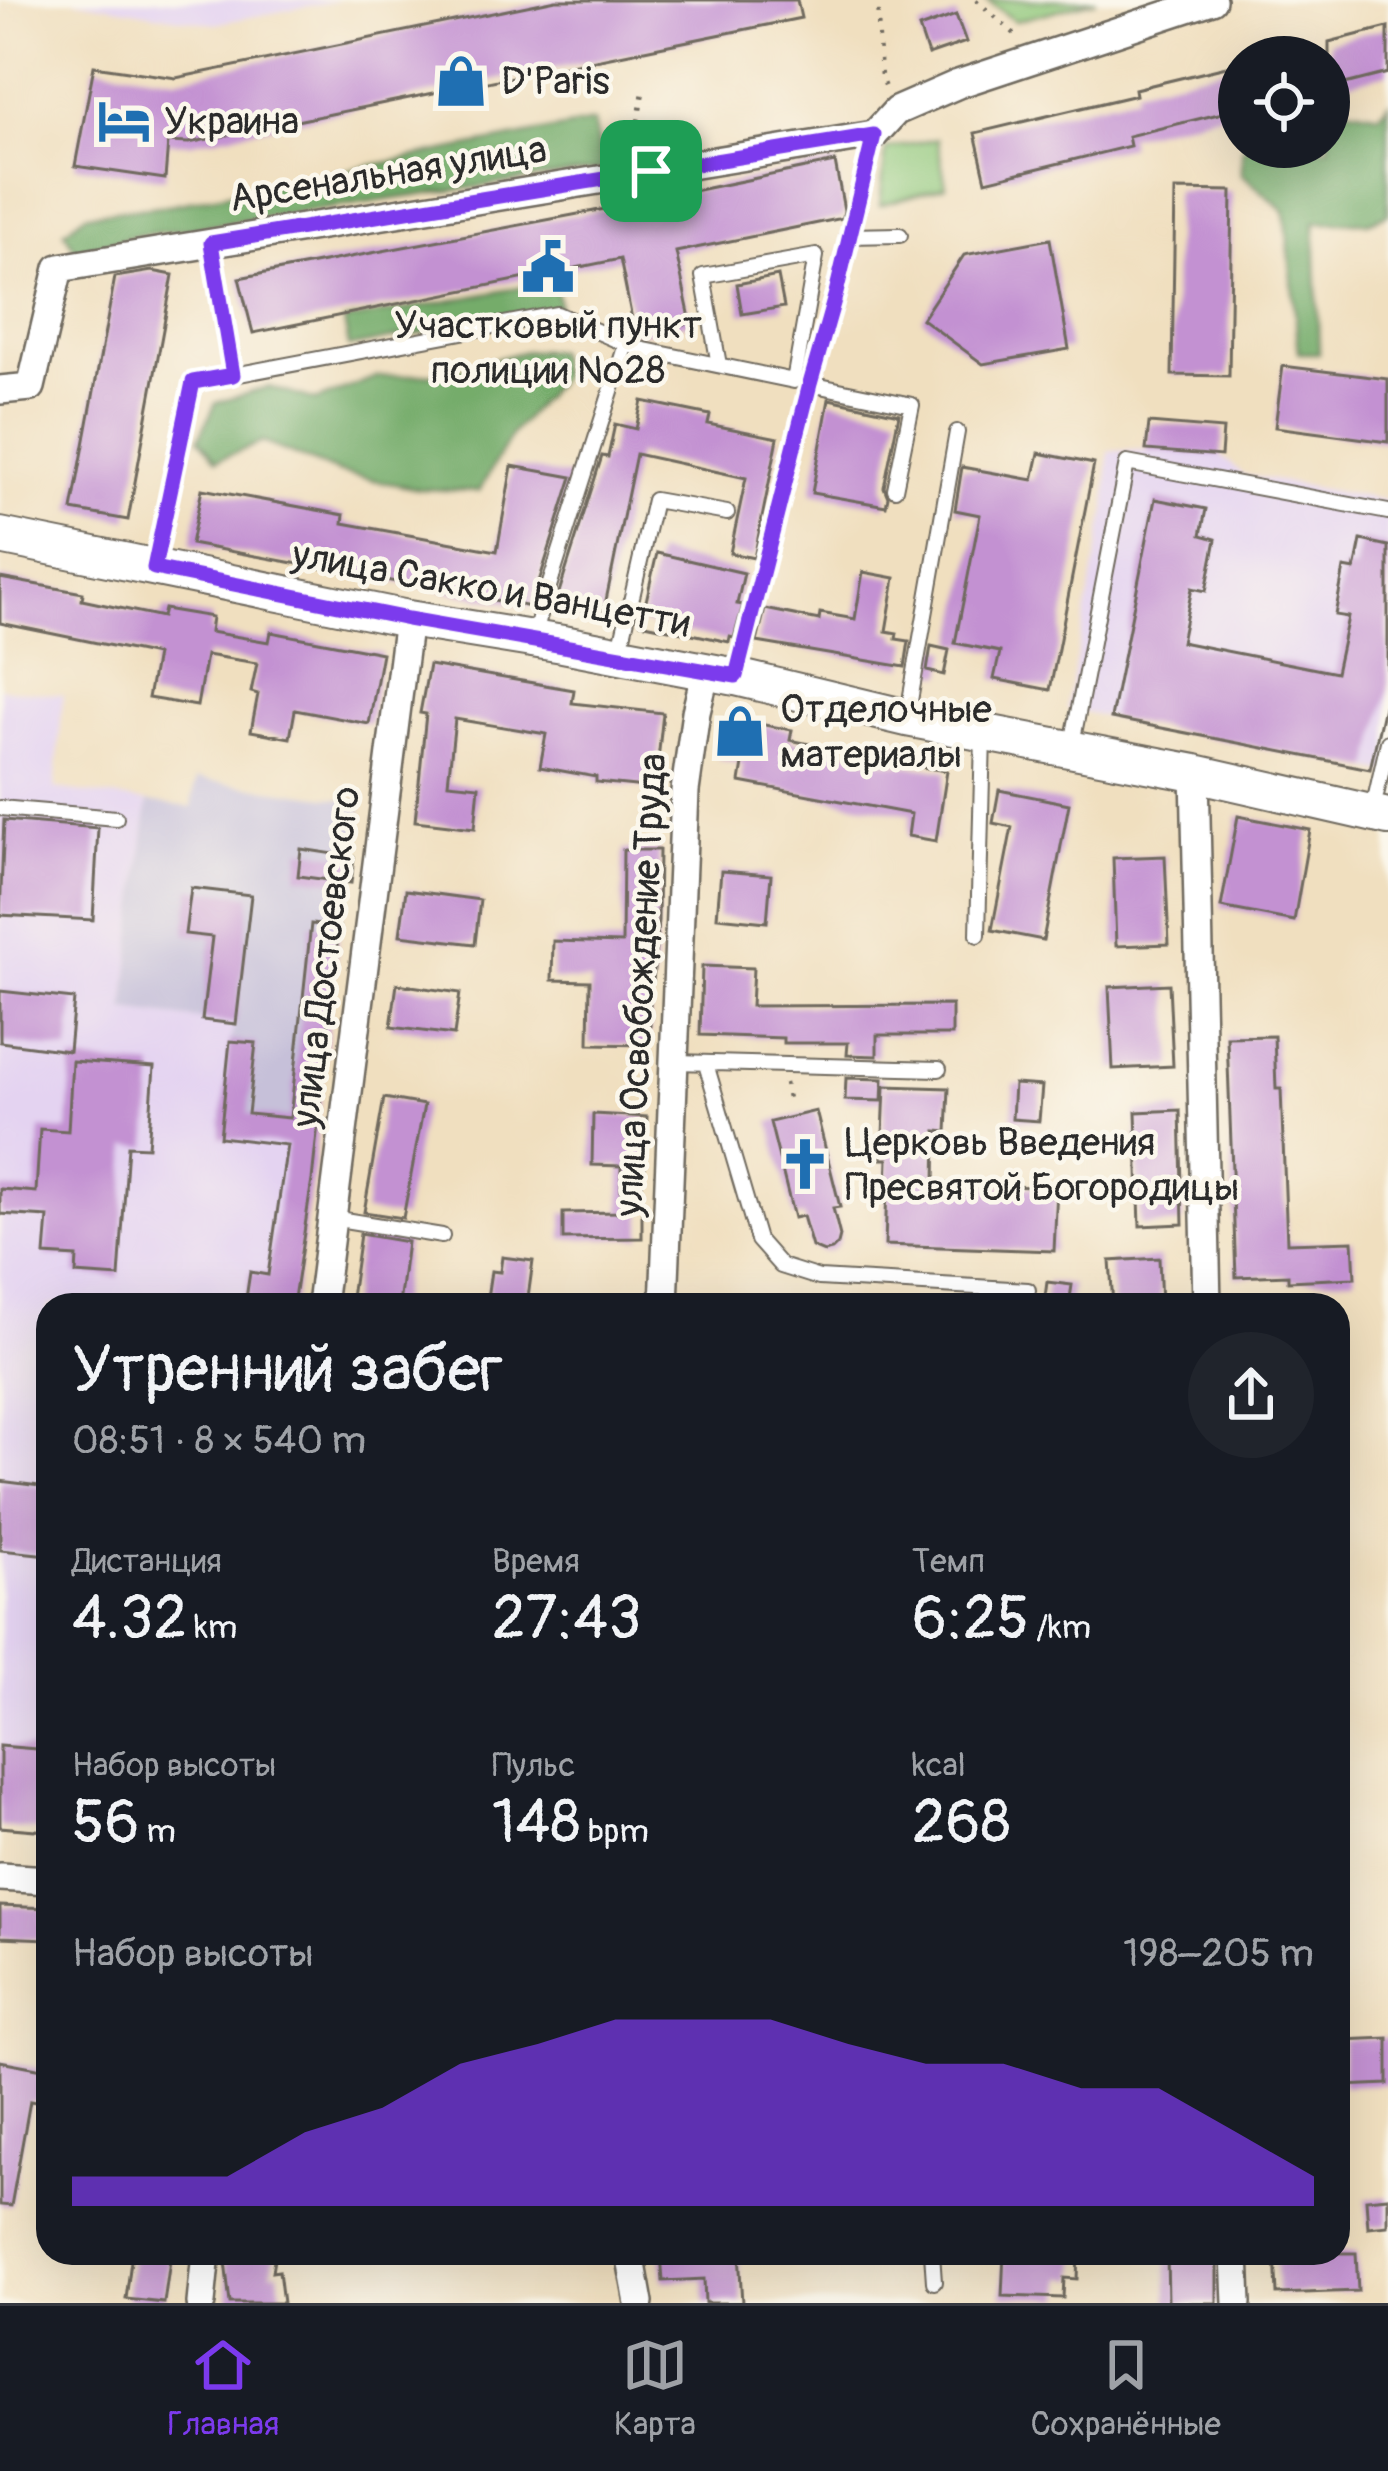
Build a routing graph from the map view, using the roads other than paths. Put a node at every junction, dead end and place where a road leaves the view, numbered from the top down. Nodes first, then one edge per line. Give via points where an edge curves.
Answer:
1 (1211, 0) edge
2 (874, 135) junction
3 (848, 236) junction
4 (900, 236) dead end
5 (836, 293) junction
6 (808, 302) junction
7 (626, 344) junction
8 (719, 364) junction
9 (810, 384) junction
10 (0, 390) edge
11 (957, 432) dead end
12 (896, 489) dead end
13 (1388, 512) edge
14 (727, 513) dead end
15 (0, 536) edge
16 (154, 568) junction
17 (408, 619) junction
18 (535, 639) junction
19 (619, 654) junction
20 (721, 674) junction
21 (907, 718) junction
22 (983, 731) junction
23 (1388, 742) edge
24 (1071, 749) junction
25 (1195, 773) junction
26 (0, 808) edge
27 (1380, 815) edge
28 (116, 818) dead end
29 (978, 935) dead end
30 (676, 1062) junction
31 (706, 1064) junction
32 (939, 1069) dead end
33 (332, 1218) junction
34 (442, 1236) dead end
35 (1028, 1290) dead end
36 (323, 1293) edge
37 (665, 1293) edge
38 (1207, 1293) edge
39 (0, 1877) edge
40 (36, 1879) edge
41 (205, 2265) edge
42 (629, 2265) edge
43 (633, 2265) edge
44 (933, 2265) edge
45 (1236, 2265) edge
46 (934, 2282) dead end
47 (201, 2303) edge
48 (623, 2303) edge
49 (639, 2303) edge
50 (1238, 2303) edge

1 - 2 street, Арсенальная улица via 958,84 896,111
2 - 3 lane
2 - 10 street, Арсенальная улица via 59,268 31,387
3 - 4 lane
3 - 5 lane
5 - 6 lane
5 - 9 lane
6 - 8 lane via 794,381
6 - 8 lane via 816,256 703,275
7 - 8 lane
7 - 16 lane via 557,314 193,382
7 - 18 lane
9 - 12 lane via 912,405
9 - 20 lane
11 - 21 lane
13 - 24 lane via 1127,463
14 - 19 lane via 653,500
15 - 16 street, улица Сакко и Ванцетти
16 - 17 street, улица Сакко и Ванцетти
17 - 18 street, улица Сакко и Ванцетти
17 - 33 street, улица Достоевского
18 - 19 street, улица Сакко и Ванцетти
19 - 20 street, улица Сакко и Ванцетти
20 - 21 street, улица Сакко и Ванцетти
20 - 30 street, улица Освобождение Труда via 696,712 685,791
21 - 22 street, улица Сакко и Ванцетти
22 - 24 street, улица Сакко и Ванцетти
22 - 29 lane
23 - 27 lane
24 - 25 street, улица Сакко и Ванцетти
25 - 27 street, улица Сакко и Ванцетти
25 - 38 street
26 - 28 lane
30 - 31 lane
30 - 37 street, улица Освобождение Труда
31 - 32 lane
31 - 35 lane via 758,1240 781,1266 819,1278
33 - 34 lane
33 - 36 street, улица Достоевского
39 - 40 street
41 - 47 street
42 - 48 lane
43 - 49 street
44 - 46 lane
45 - 50 street

